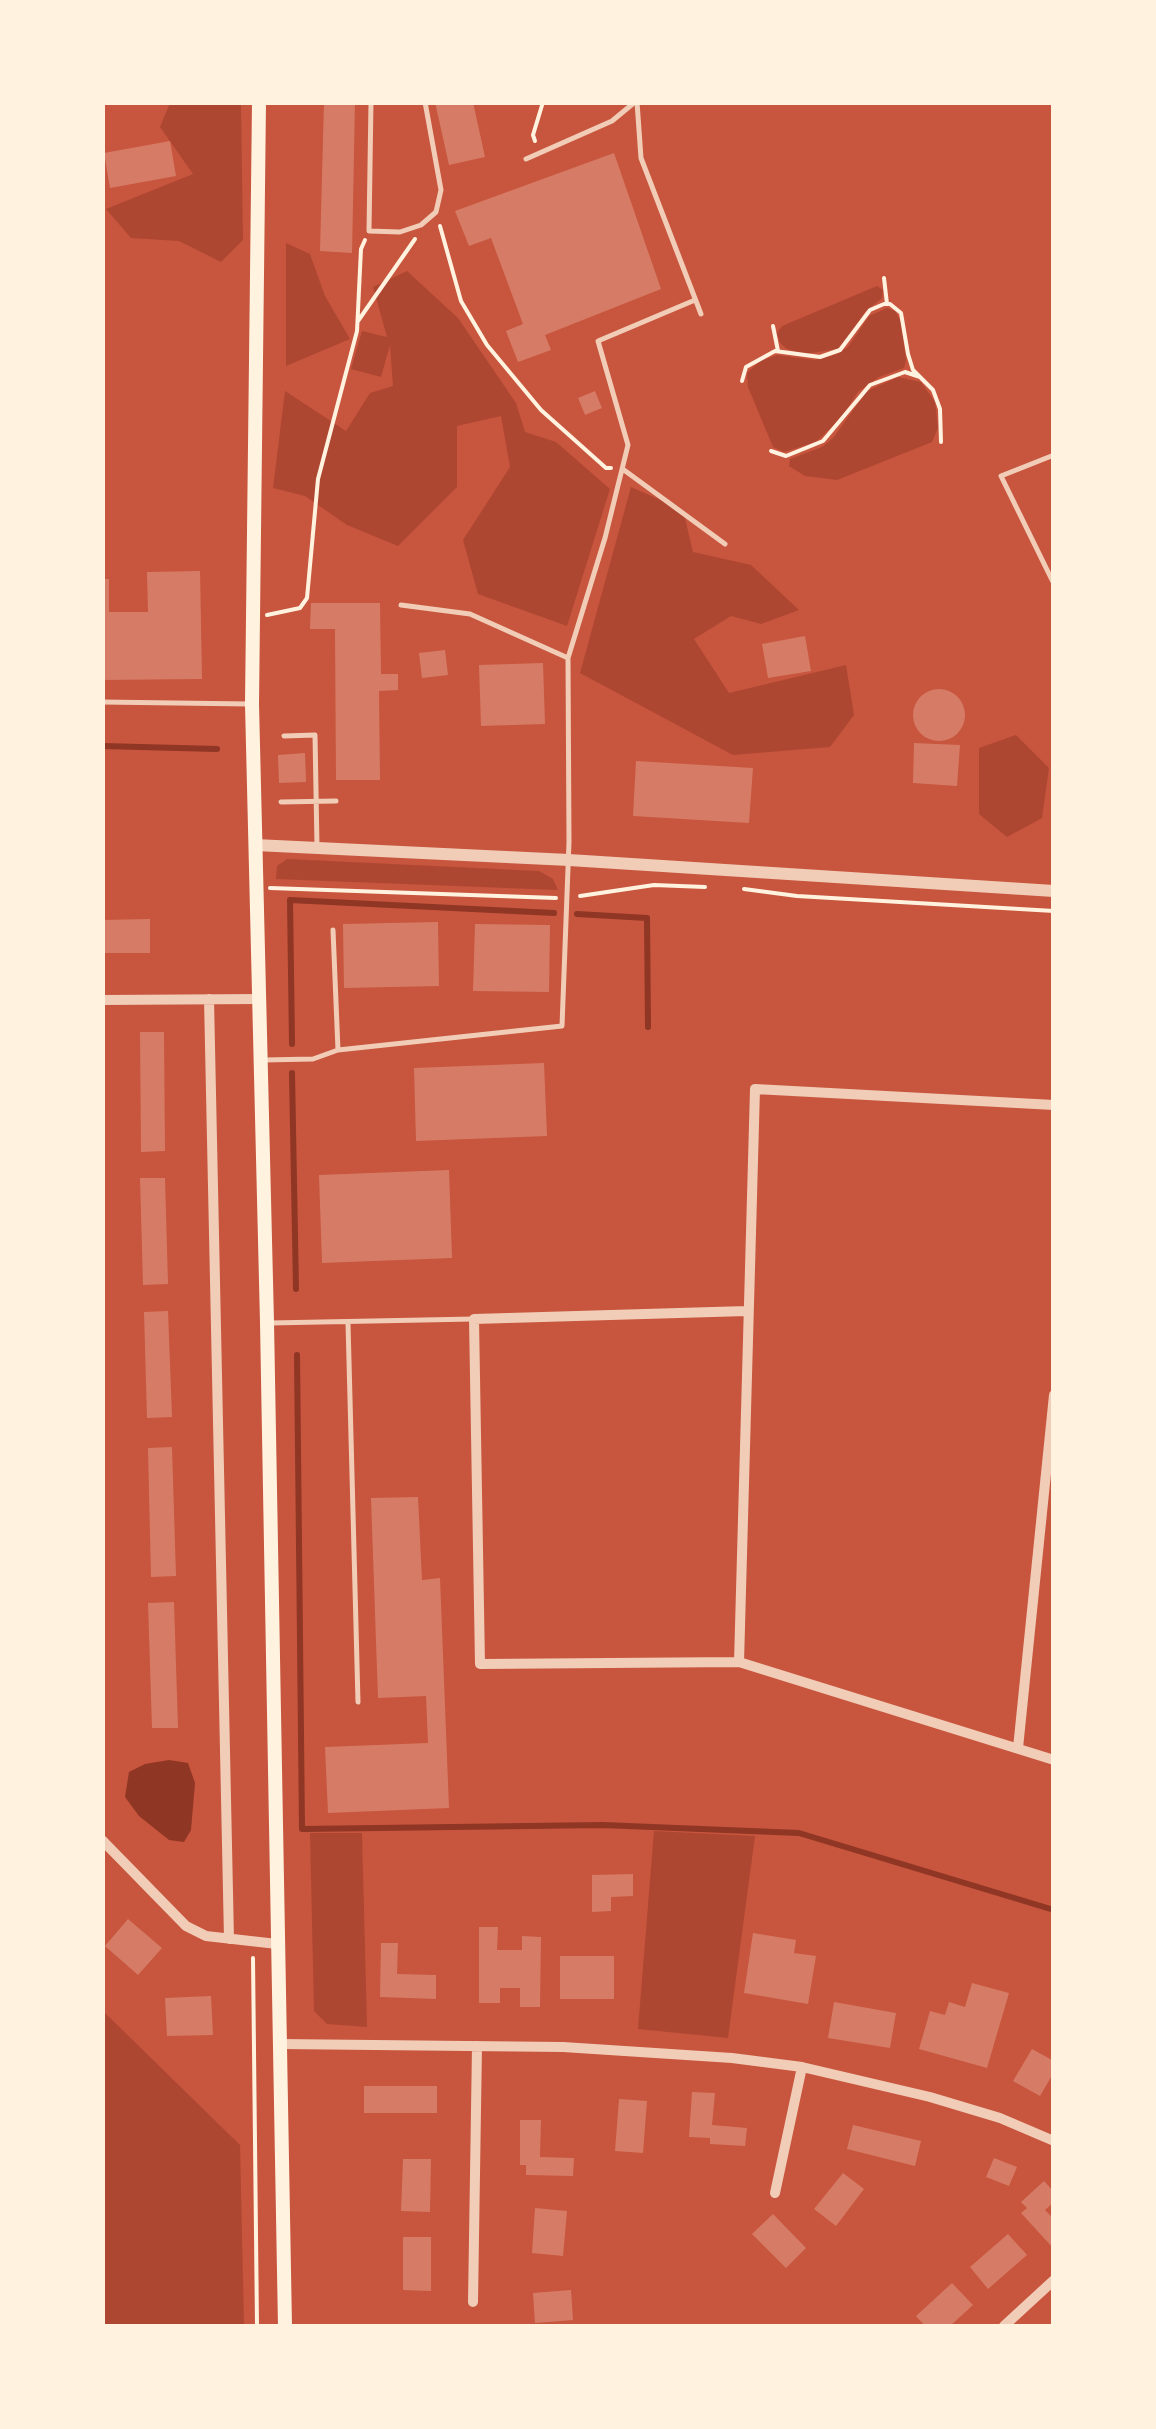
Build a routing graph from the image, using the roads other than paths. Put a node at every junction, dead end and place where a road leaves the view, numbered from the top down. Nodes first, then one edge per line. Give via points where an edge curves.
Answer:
1 (259, 102) edge
2 (371, 102) edge
3 (424, 102) edge
4 (636, 102) edge
5 (526, 159) dead end
6 (695, 300) junction
7 (701, 314) dead end
8 (1054, 455) edge
9 (624, 470) junction
10 (726, 544) dead end
11 (1054, 584) edge
12 (400, 606) dead end
13 (568, 658) junction
14 (102, 702) edge
15 (252, 704) junction
16 (284, 736) dead end
17 (336, 801) dead end
18 (281, 802) dead end
19 (316, 802) junction
20 (255, 845) junction
21 (316, 846) junction
22 (569, 860) junction
23 (1054, 891) edge
24 (332, 930) dead end
25 (209, 999) junction
26 (259, 999) junction
27 (102, 1000) edge
28 (338, 1050) junction
29 (260, 1060) junction
30 (1054, 1106) edge
31 (748, 1310) junction
32 (474, 1319) junction
33 (267, 1322) junction
34 (348, 1323) junction
35 (1054, 1395) edge
36 (739, 1662) junction
37 (358, 1702) dead end
38 (1018, 1748) junction
39 (1054, 1760) edge
40 (102, 1840) edge
41 (229, 1940) junction
42 (277, 1944) junction
43 (279, 2044) junction
44 (477, 2046) junction
45 (802, 2066) junction
46 (1054, 2141) edge
47 (775, 2193) dead end
48 (1054, 2280) edge
49 (473, 2302) dead end
50 (285, 2326) edge
51 (1004, 2326) edge

1 - 15 main road
2 - 3 lane via 369,232 400,232 436,212 442,190
4 - 5 lane via 612,121
4 - 6 lane via 642,158
6 - 7 lane
6 - 9 lane via 598,340 628,444
8 - 11 lane via 1001,476
9 - 10 lane
9 - 13 lane
12 - 13 lane via 470,614
13 - 22 lane
14 - 15 lane
15 - 20 main road
16 - 19 lane via 315,735
17 - 19 lane
18 - 19 lane
19 - 21 lane
20 - 21 street
20 - 26 main road
21 - 22 street
22 - 23 street
22 - 28 lane via 562,1026
24 - 28 lane
25 - 26 street
25 - 27 street
25 - 41 street
26 - 29 main road
28 - 29 lane via 313,1059
29 - 33 main road
30 - 31 street via 755,1088
31 - 32 street
31 - 36 street
32 - 34 lane
32 - 36 street via 480,1664
33 - 34 lane
33 - 42 main road
34 - 37 lane
35 - 38 street
36 - 38 street
38 - 39 street
40 - 41 street via 186,1926
41 - 42 street
42 - 43 main road
43 - 44 street
43 - 50 main road
44 - 45 street
44 - 49 street
45 - 46 street via 948,2102
45 - 47 street
48 - 51 street

